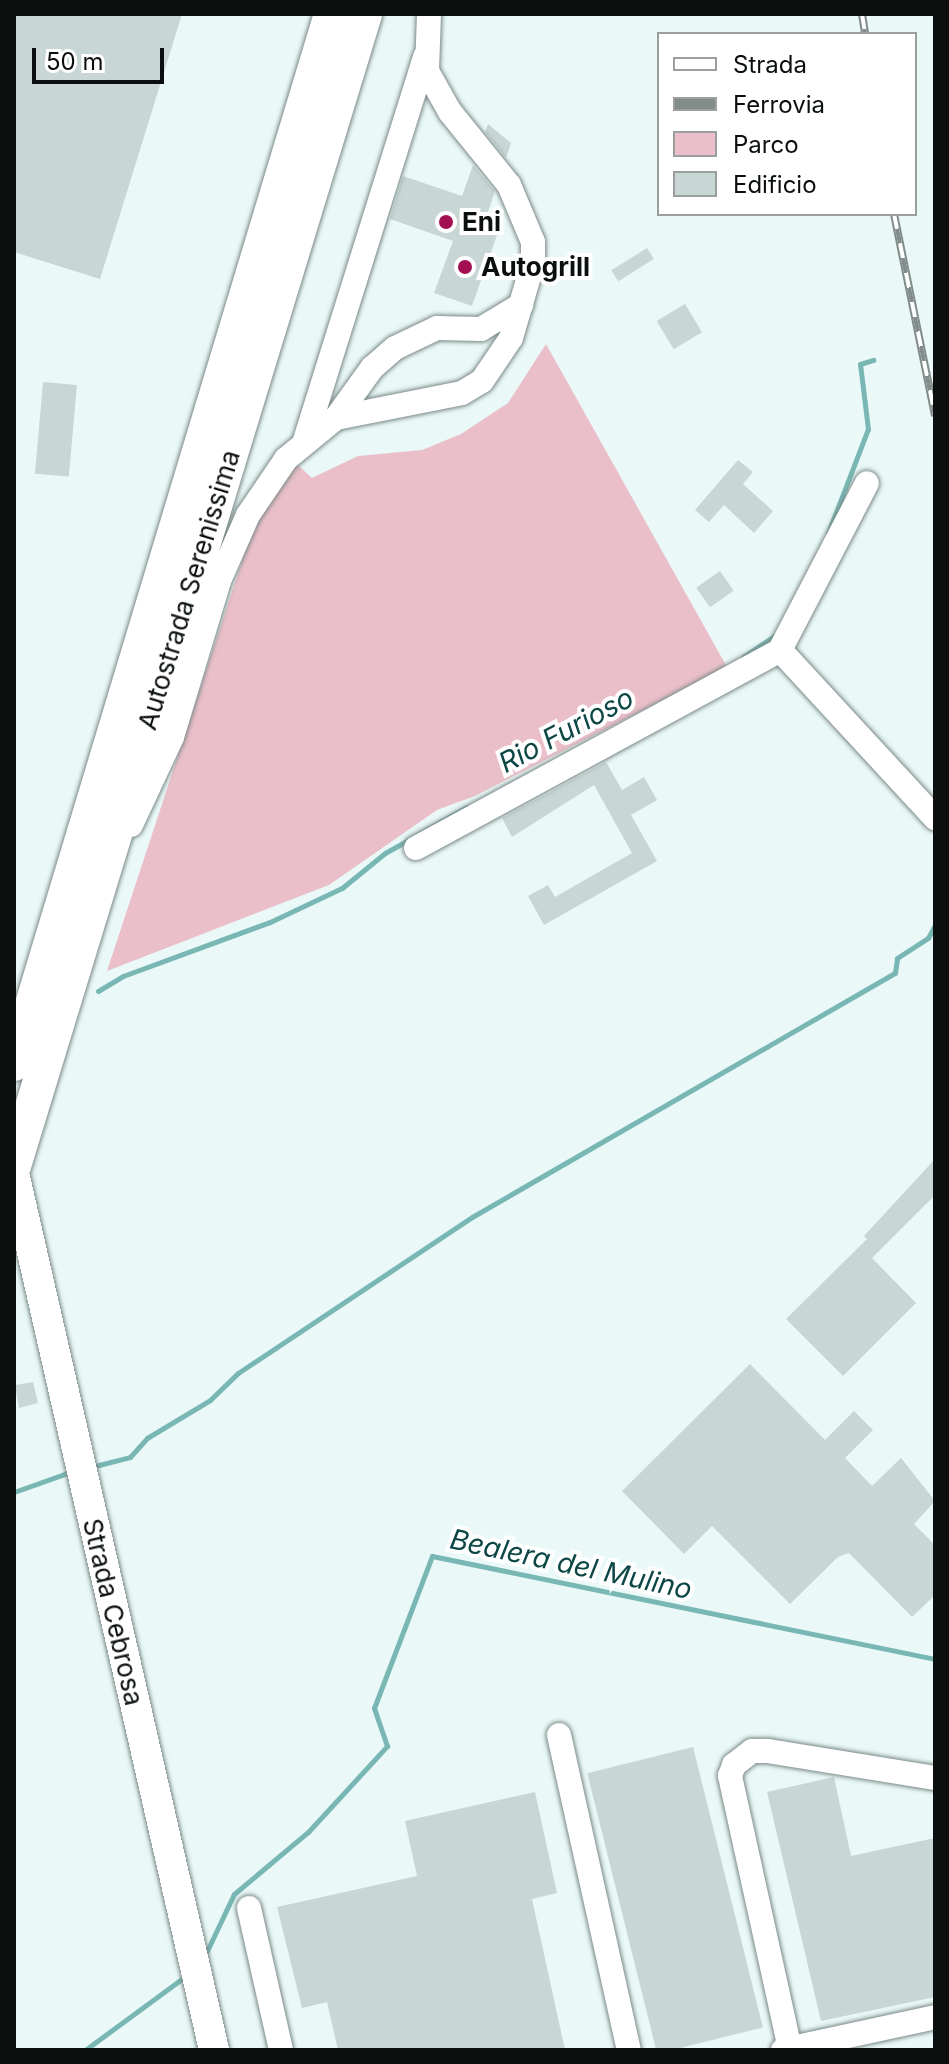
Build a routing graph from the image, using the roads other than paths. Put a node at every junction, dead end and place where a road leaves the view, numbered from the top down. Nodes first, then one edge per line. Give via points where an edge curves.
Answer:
1 (331, 14) edge
2 (365, 14) edge
3 (429, 14) edge
4 (426, 51) junction
5 (521, 305) junction
6 (336, 418) junction
7 (305, 440) junction
8 (867, 483) dead end
9 (780, 650) junction
10 (935, 818) edge
11 (416, 848) dead end
12 (90, 914) junction
13 (15, 1059) edge
14 (14, 1166) edge
15 (14, 1173) edge
16 (559, 1735) dead end
17 (935, 1778) edge
18 (249, 1908) dead end
19 (935, 2017) edge
20 (787, 2049) edge
21 (214, 2050) edge
22 (281, 2050) edge
23 (629, 2050) edge

1 - 13 highway, Autostrada Serenissima
2 - 12 highway, Autostrada Serenissima
3 - 4 street
4 - 5 street via 427,71 450,112 509,185 524,215 533,263
4 - 7 street
5 - 6 street via 481,329 437,328 395,348 372,368
5 - 6 street via 498,359 482,381 462,393
6 - 7 street
7 - 12 street via 265,486 233,548 172,737
8 - 9 street
9 - 10 street
9 - 11 street
12 - 14 highway, Autostrada Serenissima
15 - 21 main road, Strada Cebrosa
16 - 23 street
17 - 20 street via 768,1751 752,1751 734,1765 730,1776
18 - 22 street
19 - 20 street

